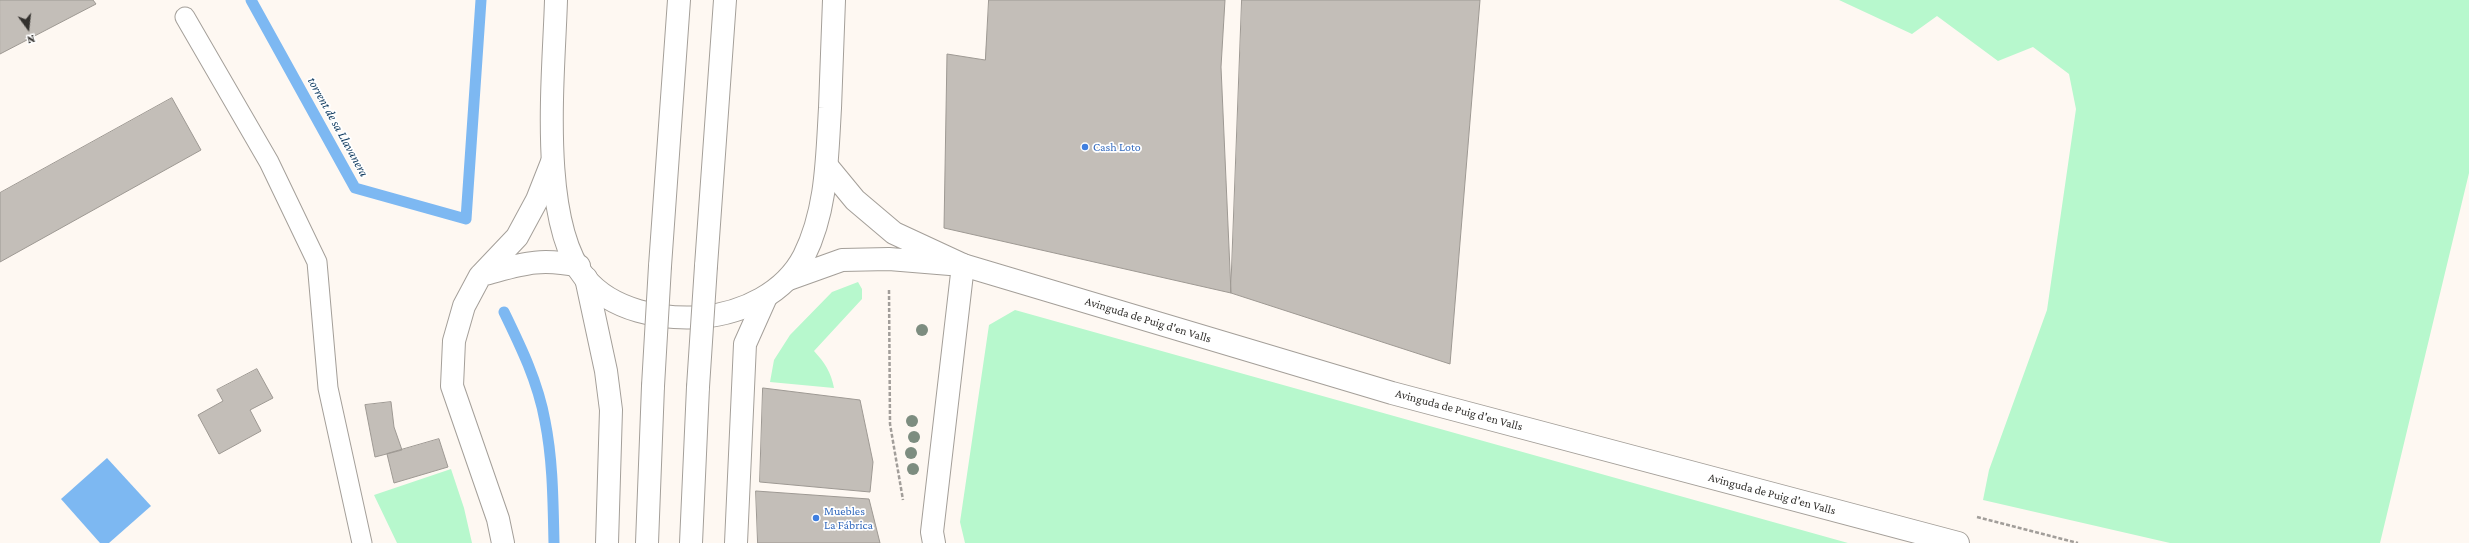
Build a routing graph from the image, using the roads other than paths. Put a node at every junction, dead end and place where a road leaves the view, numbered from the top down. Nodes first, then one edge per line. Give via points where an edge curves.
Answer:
1 (556, 0) edge
2 (679, 0) edge
3 (725, 0) edge
4 (834, 0) edge
5 (185, 16) dead end
6 (552, 162) junction
7 (827, 166) junction
8 (963, 265) junction
9 (582, 272) junction
10 (480, 276) junction
11 (789, 279) junction
12 (766, 297) junction
13 (362, 543) edge
14 (503, 543) edge
15 (607, 543) edge
16 (647, 543) edge
17 (690, 543) edge
18 (736, 543) edge
19 (934, 543) edge
20 (1958, 543) edge

1 - 6 main road
2 - 16 main road, bridge via 660,266
3 - 17 main road, bridge via 698,387
4 - 7 main road
5 - 13 lane via 269,162 317,262 328,388
6 - 9 main road via 562,224
6 - 10 main road via 537,200 516,237
7 - 8 main road, Avinguda de Puig d'en Valls via 855,200 894,233
7 - 11 main road via 819,217 804,256
8 - 11 main road, Avinguda de Puig d'en Valls via 889,259 842,260
8 - 19 main road via 932,532
8 - 20 main road, Avinguda de Puig d'en Valls via 1392,393
9 - 10 main road via 558,262 534,261
9 - 12 main road via 617,302 654,315 688,318 716,316
9 - 15 main road via 606,371 611,410
10 - 14 main road via 464,306 454,341 452,386 498,518
11 - 12 main road
12 - 18 main road via 745,344

